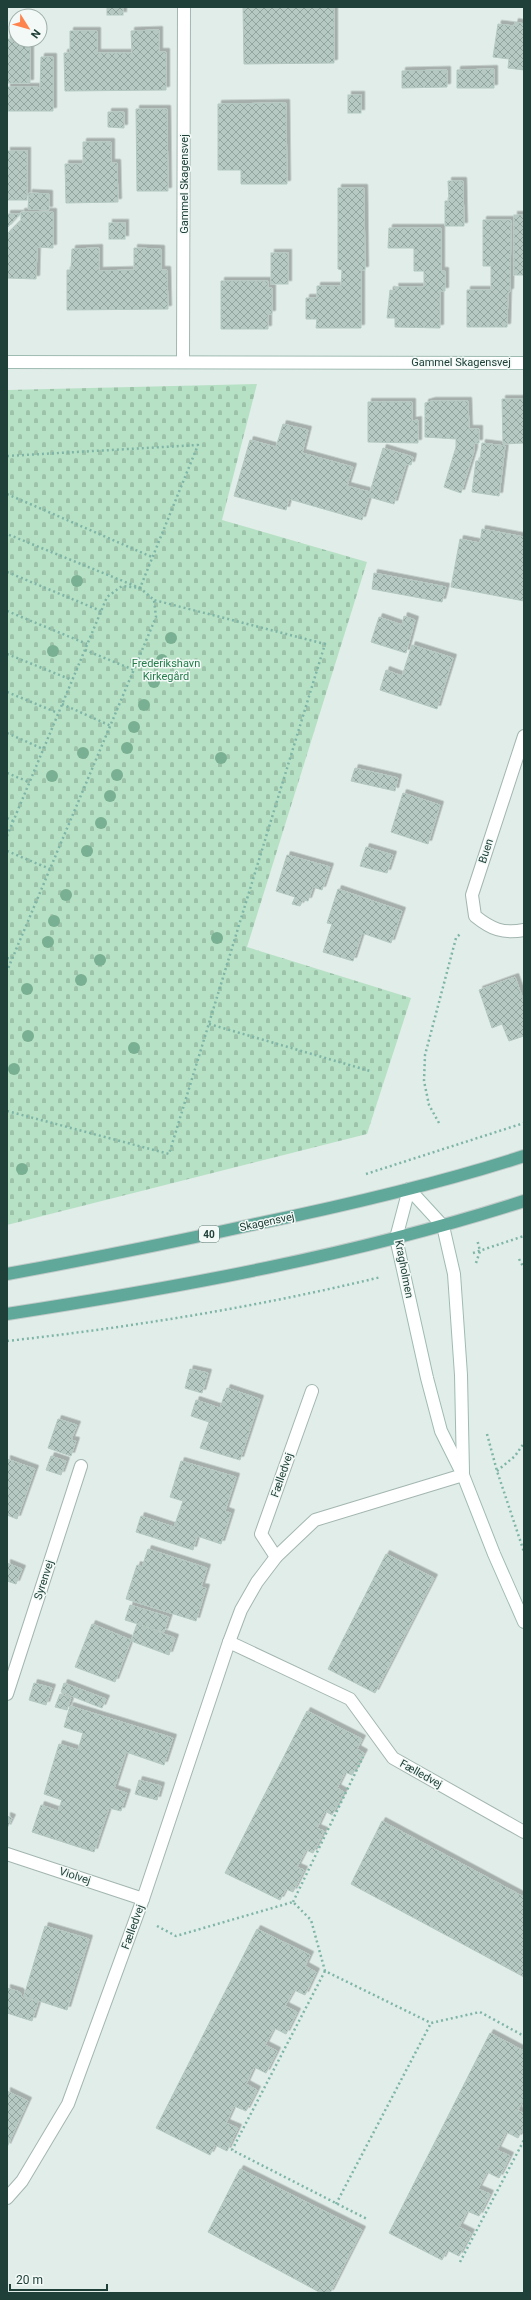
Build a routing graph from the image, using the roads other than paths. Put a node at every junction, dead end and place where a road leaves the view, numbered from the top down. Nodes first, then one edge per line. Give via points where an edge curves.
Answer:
1 (184, 7) edge
2 (7, 362) edge
3 (183, 362) junction
4 (524, 363) edge
5 (524, 736) edge
6 (524, 930) edge
7 (524, 1156) edge
8 (409, 1189) junction
9 (524, 1201) edge
10 (443, 1226) junction
11 (396, 1238) junction
12 (7, 1274) edge
13 (7, 1314) edge
14 (312, 1391) dead end
15 (81, 1466) dead end
16 (464, 1475) junction
17 (276, 1557) junction
18 (524, 1622) edge
19 (229, 1642) junction
20 (7, 1694) edge
21 (524, 1832) edge
22 (7, 1854) edge
23 (143, 1899) junction
24 (7, 2198) edge

1 - 3 street, Gammel Skagensvej
2 - 3 street, Gammel Skagensvej
3 - 4 street, Gammel Skagensvej
5 - 6 street, Buen via 472,895 475,916 492,929 510,933
7 - 8 main road, Skagensvej / 40 via 458,1178
8 - 10 street, Kragholmen
8 - 11 street, Kragholmen
8 - 12 main road, Skagensvej / 40 via 108,1256
9 - 10 main road
10 - 11 main road
10 - 16 street, Kragholmen via 454,1274
11 - 13 main road via 108,1298
11 - 16 street, Kragholmen via 441,1431
14 - 17 street, Fælledvej via 261,1534
15 - 20 street, Syrenvej
16 - 17 street, Fælledvej via 315,1520
16 - 18 street, Kragholmen via 494,1554
17 - 19 street, Fælledvej via 257,1582 241,1610
19 - 21 street, Fælledvej via 350,1699 393,1758
19 - 23 street, Fælledvej
22 - 23 street, Violvej
23 - 24 street, Fælledvej via 68,2104 22,2180

